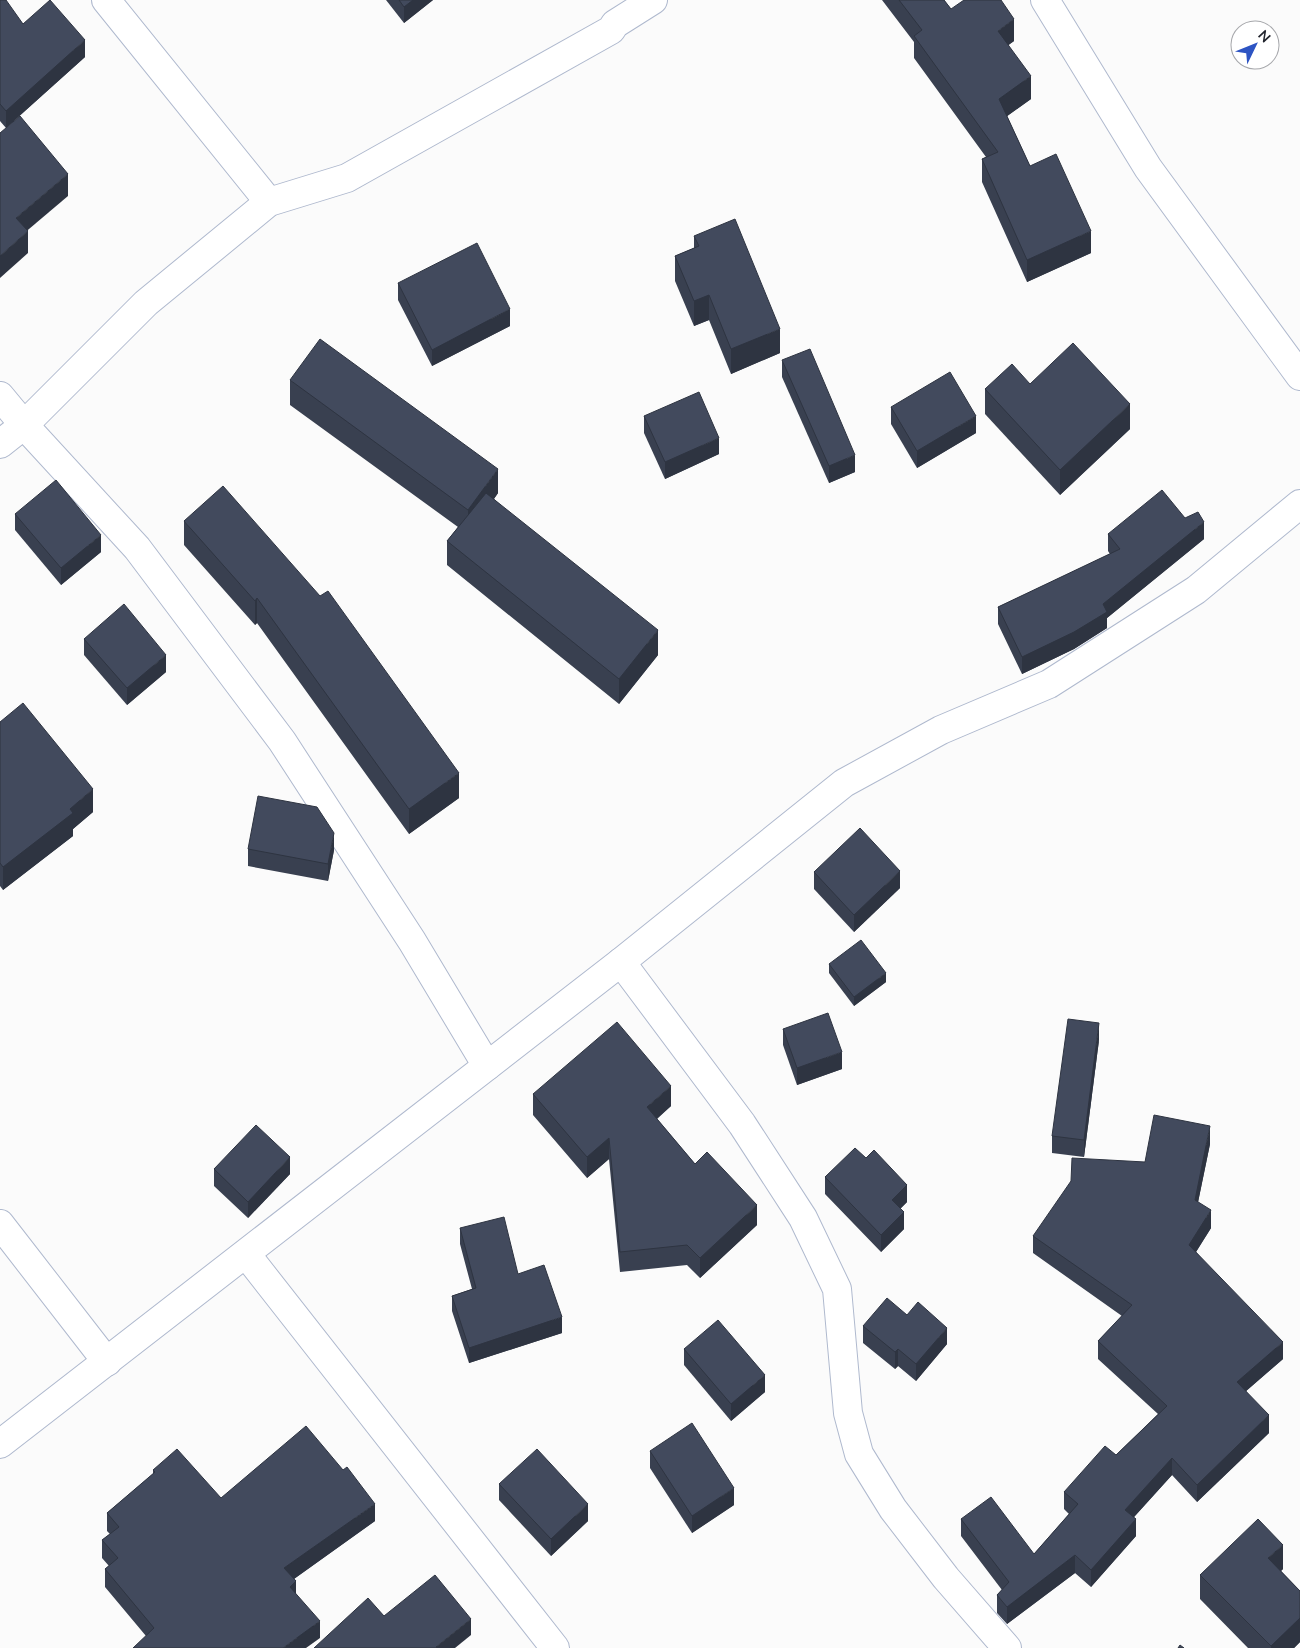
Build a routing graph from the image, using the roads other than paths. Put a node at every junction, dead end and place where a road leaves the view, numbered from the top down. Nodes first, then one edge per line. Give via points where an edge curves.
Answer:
1 (106, 0) edge
2 (653, 0) edge
3 (1045, 0) edge
4 (270, 202) junction
5 (1300, 376) edge
6 (0, 396) edge
7 (24, 425) junction
8 (0, 444) edge
9 (1300, 504) edge
10 (621, 962) junction
11 (487, 1066) junction
12 (0, 1224) edge
13 (246, 1254) junction
14 (107, 1362) junction
15 (0, 1444) edge
16 (555, 1648) edge
17 (1007, 1648) edge

1 - 4 street
2 - 4 street via 615,24 611,30 347,178
3 - 5 street via 1148,168
4 - 7 street via 146,303
6 - 7 street
7 - 8 street
7 - 11 street via 137,548 282,741 412,941
9 - 10 street via 1196,590 1049,684 941,730 844,784
10 - 11 street
10 - 17 street via 742,1124 803,1218 837,1289 848,1413 859,1454 893,1509 946,1578
11 - 13 street
12 - 14 street
13 - 14 street
13 - 16 street
14 - 15 street

